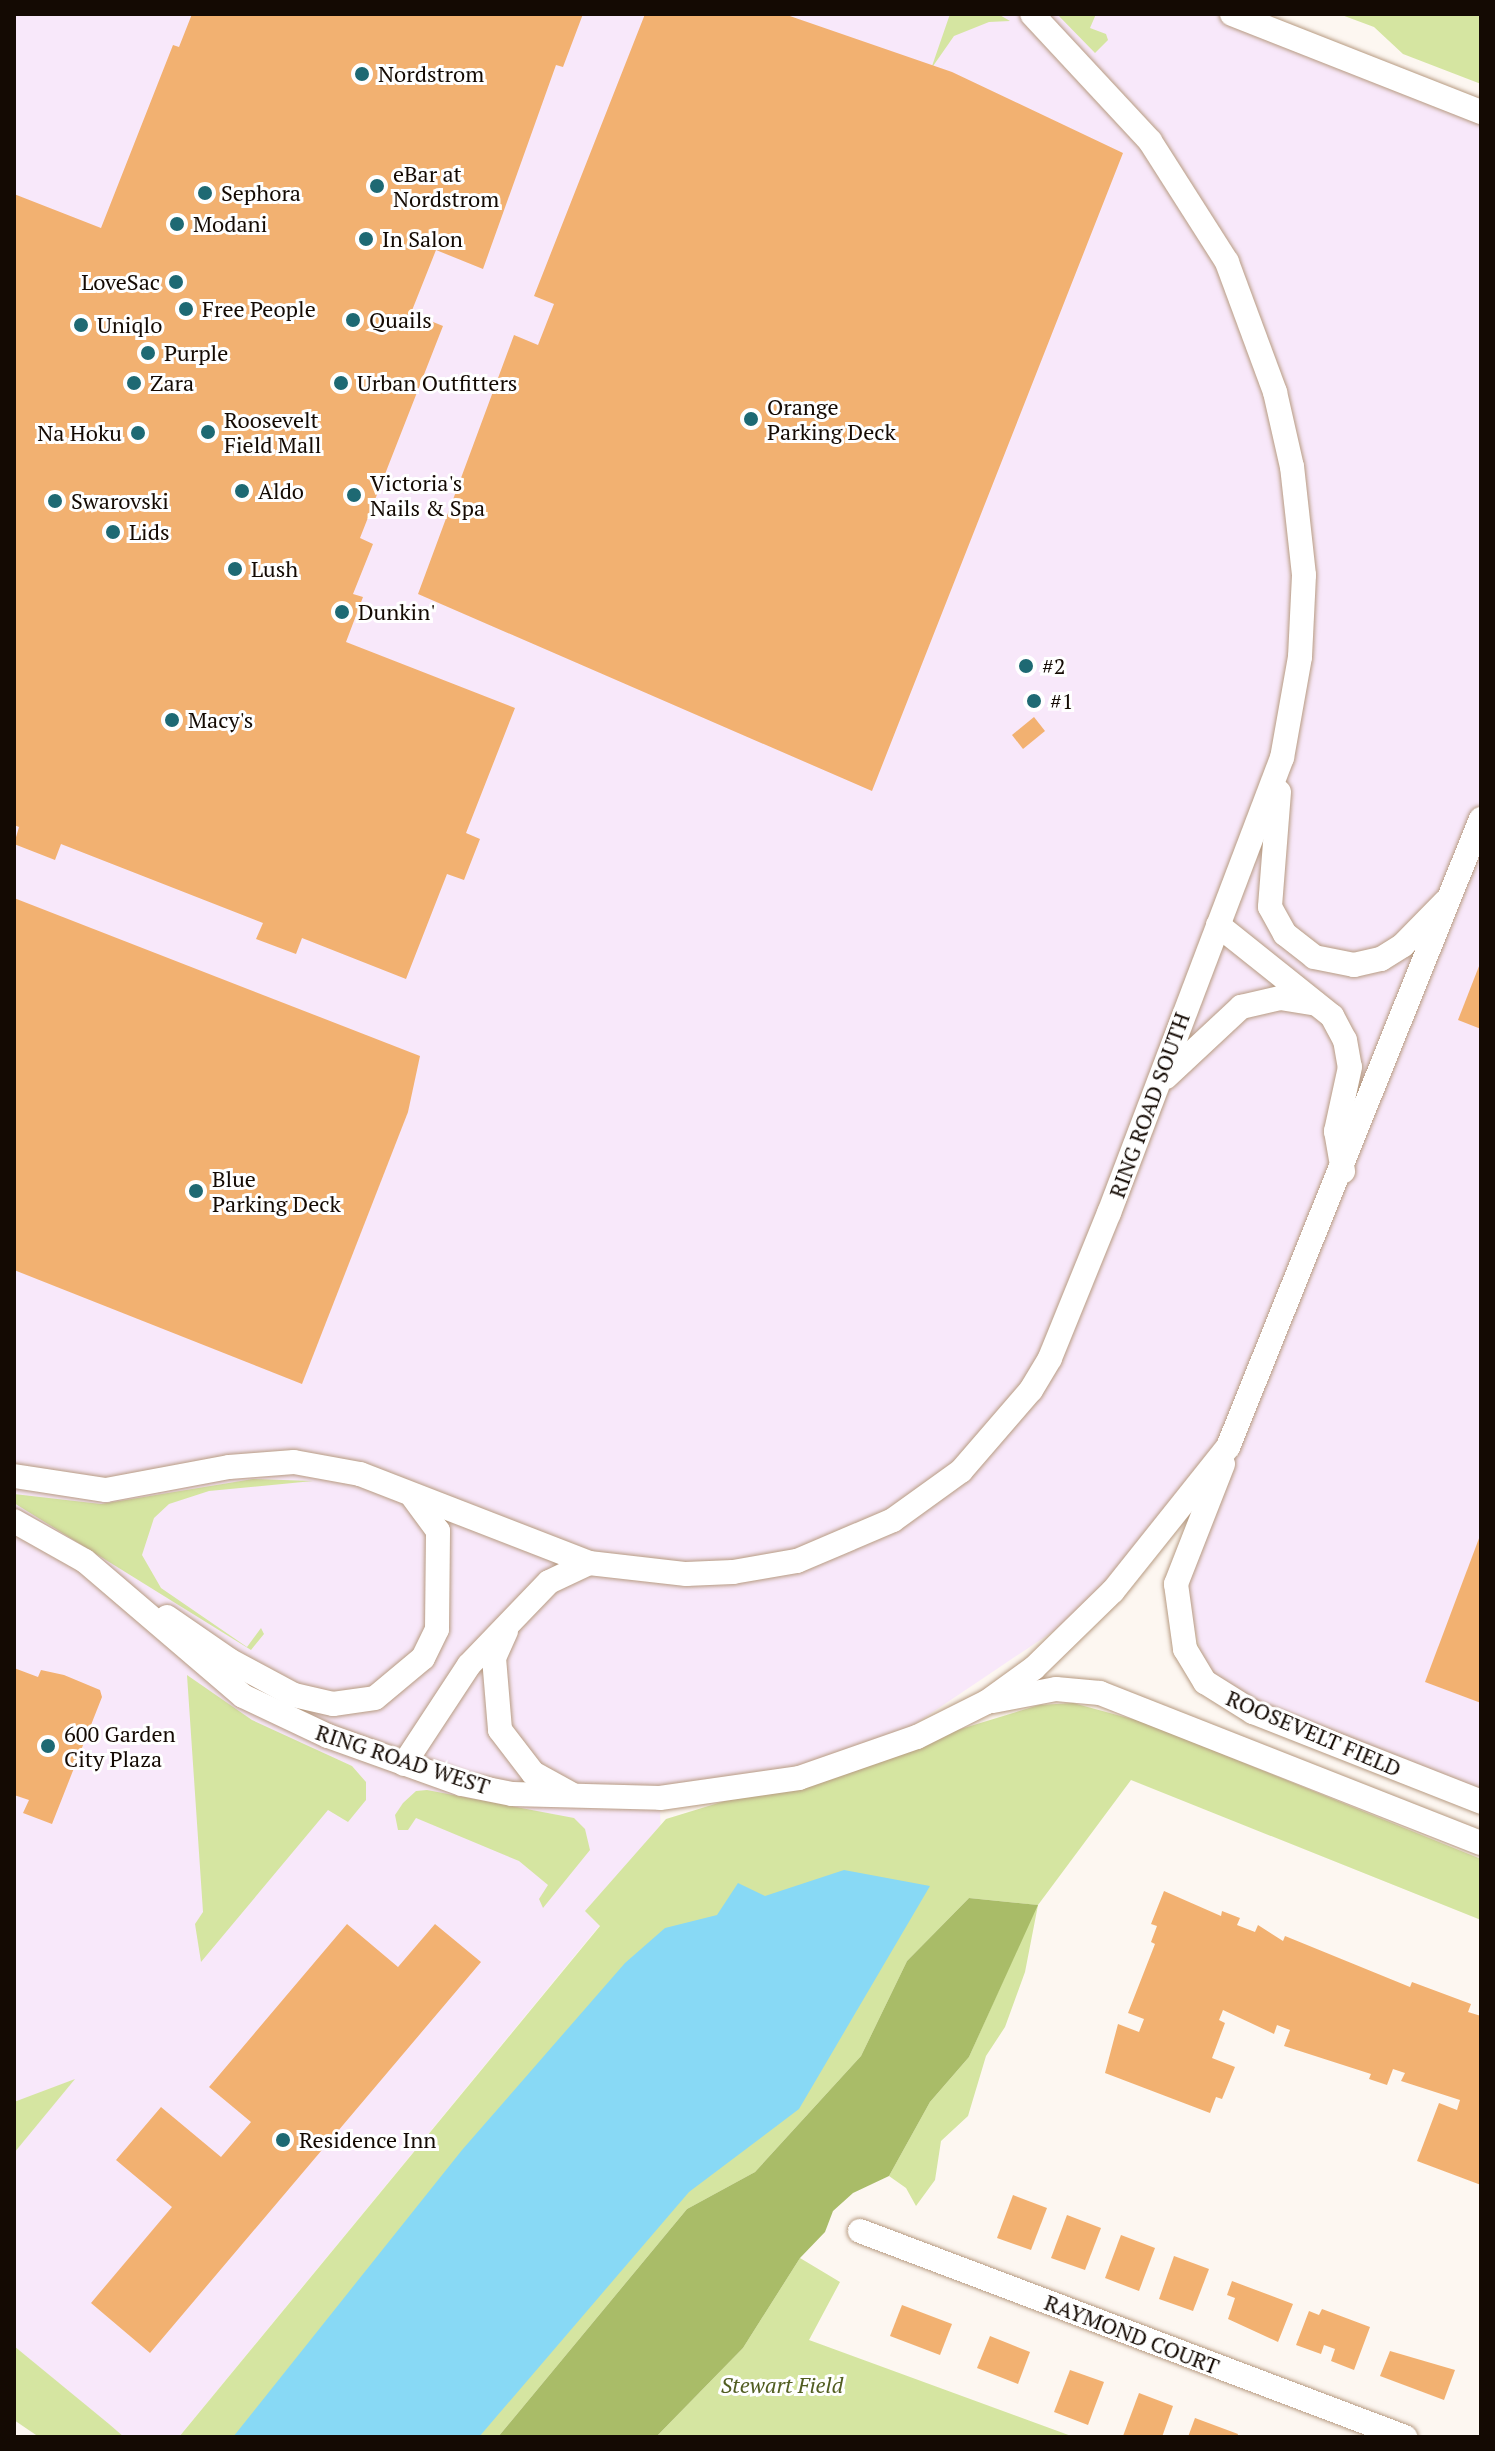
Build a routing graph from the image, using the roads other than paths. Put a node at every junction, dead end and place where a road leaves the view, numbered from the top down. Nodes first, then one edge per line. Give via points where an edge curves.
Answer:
1 (1032, 14) edge
2 (1232, 14) edge
3 (1481, 112) edge
4 (1282, 758) junction
5 (1481, 819) edge
6 (1452, 895) junction
7 (1218, 925) junction
8 (1318, 1004) junction
9 (1160, 1083) junction
10 (1343, 1171) junction
11 (1228, 1447) junction
12 (14, 1476) edge
13 (410, 1494) junction
14 (14, 1521) edge
15 (589, 1563) junction
16 (139, 1605) junction
17 (512, 1618) junction
18 (987, 1702) junction
19 (404, 1764) junction
20 (575, 1796) junction
21 (1481, 1802) edge
22 (1481, 1843) edge
23 (860, 2231) dead end
24 (1405, 2437) edge

1 - 4 street, RING ROAD SOUTH via 1112,96 1172,169 1227,262 1253,323 1284,428 1302,538 1300,657
2 - 3 street
4 - 6 street via 1269,896 1274,917 1293,943 1325,961 1367,964 1403,945
4 - 7 street, RING ROAD SOUTH
5 - 6 street
6 - 10 street
7 - 8 street
7 - 9 street, RING ROAD SOUTH
8 - 9 street via 1280,998 1241,1007
8 - 10 street via 1345,1040 1350,1067 1336,1131
9 - 15 street, RING ROAD SOUTH via 1050,1358 1000,1431 961,1471 893,1520 797,1561 686,1574
10 - 11 street
11 - 18 street via 1113,1591 1034,1668
11 - 21 street, ROOSEVELT FIELD via 1176,1584 1185,1649 1205,1682 1253,1712
12 - 13 street via 106,1490 294,1462 360,1474
13 - 15 street
13 - 16 street via 431,1515 438,1531 437,1629 423,1658 375,1698 333,1704 294,1695
14 - 16 street, RING ROAD WEST via 85,1561
15 - 17 street via 549,1582
16 - 19 street, RING ROAD WEST via 243,1696
17 - 19 street via 469,1665
17 - 20 street via 494,1658 500,1730 533,1773
18 - 20 street, RING ROAD WEST via 917,1737 799,1778 660,1798
18 - 22 street, ROOSEVELT FIELD via 1056,1689 1100,1693
19 - 20 street, RING ROAD WEST via 512,1794
23 - 24 street, RAYMOND COURT

